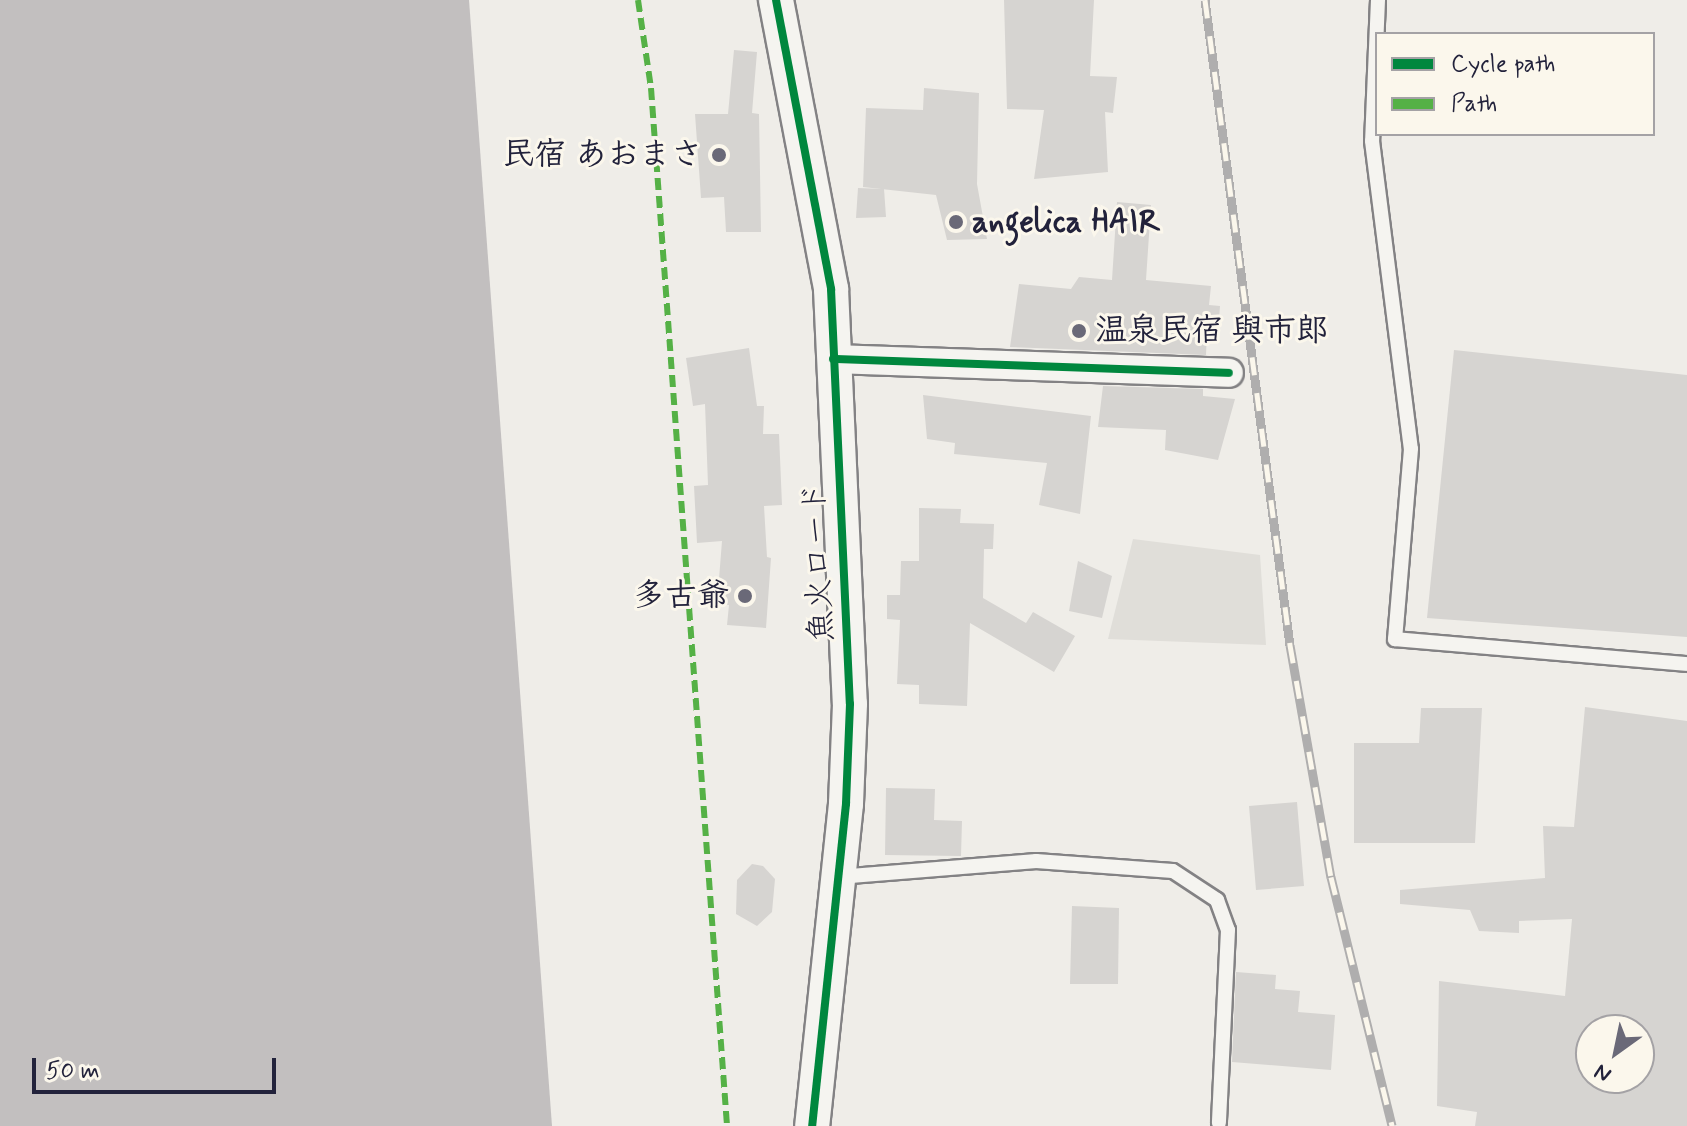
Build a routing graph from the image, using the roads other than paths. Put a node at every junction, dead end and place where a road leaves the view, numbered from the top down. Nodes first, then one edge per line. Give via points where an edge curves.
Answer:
1 (776, 0) edge
2 (1378, 0) edge
3 (1377, 32) edge
4 (1375, 70) edge
5 (833, 359) junction
6 (1229, 373) dead end
7 (1687, 664) edge
8 (837, 877) junction
9 (1219, 1123) dead end
10 (812, 1126) edge

1 - 5 street, 魚火ロード via 831,289
2 - 3 lane
4 - 7 lane via 1372,141 1411,449 1395,639
5 - 6 street
5 - 8 street, 魚火ロード via 850,704
8 - 9 lane via 1036,861 1173,871 1217,900 1228,930
8 - 10 street, 魚火ロード

